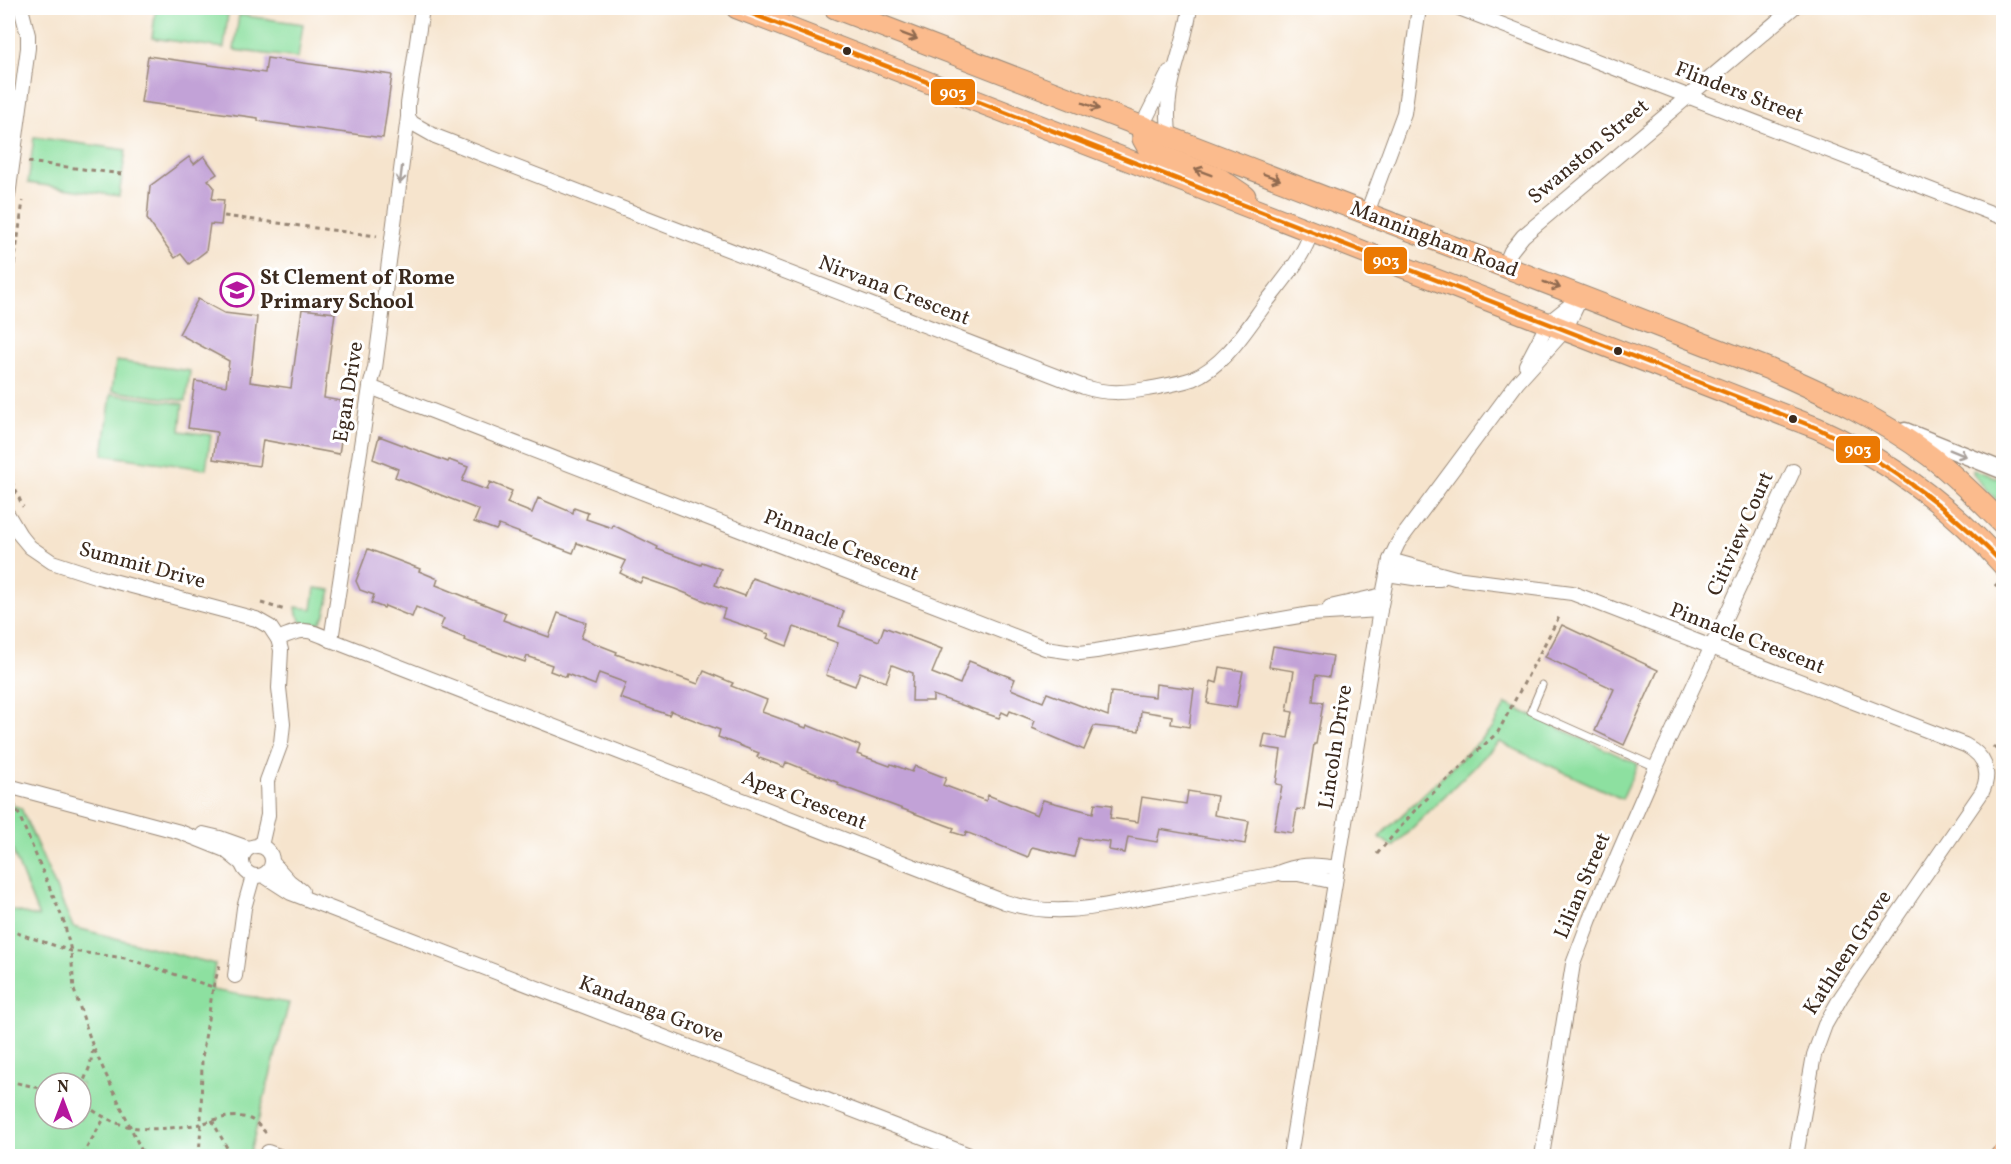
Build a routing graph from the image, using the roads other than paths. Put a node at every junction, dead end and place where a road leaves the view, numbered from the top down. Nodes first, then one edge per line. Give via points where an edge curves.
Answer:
1 (21, 8) edge
2 (422, 8) edge
3 (834, 8) edge
4 (1190, 8) edge
5 (1419, 8) edge
6 (1459, 8) edge
7 (1793, 8) edge
8 (747, 9) edge
9 (1176, 60) junction
10 (1688, 96) junction
11 (408, 117) junction
12 (1142, 126) junction
13 (1170, 138) junction
14 (10, 159) edge
15 (8, 196) edge
16 (1367, 213) junction
17 (1270, 214) junction
18 (2004, 218) edge
19 (1312, 230) junction
20 (1504, 267) junction
21 (1581, 297) junction
22 (1557, 326) junction
23 (370, 387) junction
24 (1865, 415) junction
25 (1793, 471) dead end
26 (2004, 471) edge
27 (8, 515) edge
28 (2004, 525) edge
29 (1390, 560) junction
30 (1996, 572) edge
31 (1387, 574) junction
32 (1455, 578) junction
33 (1383, 596) junction
34 (1380, 610) junction
35 (1311, 614) junction
36 (278, 639) junction
37 (331, 640) junction
38 (1713, 647) junction
39 (1542, 685) dead end
40 (1656, 767) junction
41 (9, 791) edge
42 (1982, 792) joint
43 (180, 832) junction
44 (255, 847) junction
45 (272, 862) junction
46 (241, 863) junction
47 (1336, 875) junction
48 (258, 876) junction
49 (315, 902) junction
50 (235, 976) dead end
51 (972, 1156) edge
52 (1290, 1156) edge
53 (1542, 1156) edge
54 (1796, 1156) edge

1 - 14 street via 28,48
2 - 11 street, Egan Drive
3 -> 12 main road, Manningham Road
4 - 9 street
5 - 16 street via 1404,113
6 - 10 street, Flinders Street
7 - 10 street, Swanston Street
8 - 17 main road, Manningham Road
9 - 12 street
9 - 13 street via 1166,107
10 - 18 street, Flinders Street
10 - 20 street, Swanston Street via 1522,236
11 - 19 street, Nirvana Crescent via 435,136 1074,384 1106,393 1182,382 1214,366 1302,256
11 -> 23 street, Egan Drive via 394,238
12 - 13 main road, Manningham Road
17 -> 12 main road via 1220,179 1148,148
13 -> 16 main road, Manningham Road
14 - 15 street
16 - 20 main road, Manningham Road
17 - 19 main road, Manningham Road
19 - 22 main road, Manningham Road
20 -> 21 main road, Manningham Road
21 - 22 street, Lincoln Drive
21 - 24 main road, Manningham Road via 1769,369
22 - 29 street, Lincoln Drive
22 - 30 main road, Manningham Road via 1784,415 1870,454 1967,527
23 - 35 street, Pinnacle Crescent via 1045,648 1096,651
23 - 37 street, Egan Drive
24 -> 26 street
24 - 28 main road, Manningham Road via 1929,455
25 - 38 street, Citiview Court
27 - 36 street, Summit Drive via 30,547 52,562 256,619 270,627
29 - 31 street, Lincoln Drive
29 - 32 street, Pinnacle Crescent
31 - 32 street, Pinnacle Crescent via 1420,579
31 - 33 street, Lincoln Drive
32 - 38 street, Pinnacle Crescent via 1572,594
33 - 34 street, Lincoln Drive
33 - 35 street, Pinnacle Crescent
34 - 35 street, Pinnacle Crescent
34 - 47 street, Lincoln Drive
36 - 37 street
36 - 44 street via 282,734 267,781 268,815
37 - 47 street, Apex Crescent via 1019,907 1047,912 1081,910 1306,865
38 - 40 street, Lilian Street
38 - 42 street, Pinnacle Crescent via 1965,745 1986,767
39 - 40 lane via 1531,711
40 - 53 street, Lilian Street via 1573,964
41 - 43 street
42 - 54 street, Kathleen Grove via 1825,1025 1812,1063
43 - 44 street
43 - 46 street via 225,850
44 - 45 street via 269,852
44 - 46 street via 243,855
45 - 48 street via 270,870
45 - 49 street, Kandanga Grove
46 - 48 street via 245,871
47 - 52 street, Lincoln Drive
48 - 49 street, Kandanga Grove
48 - 50 street via 244,908
49 - 51 street, Kandanga Grove

